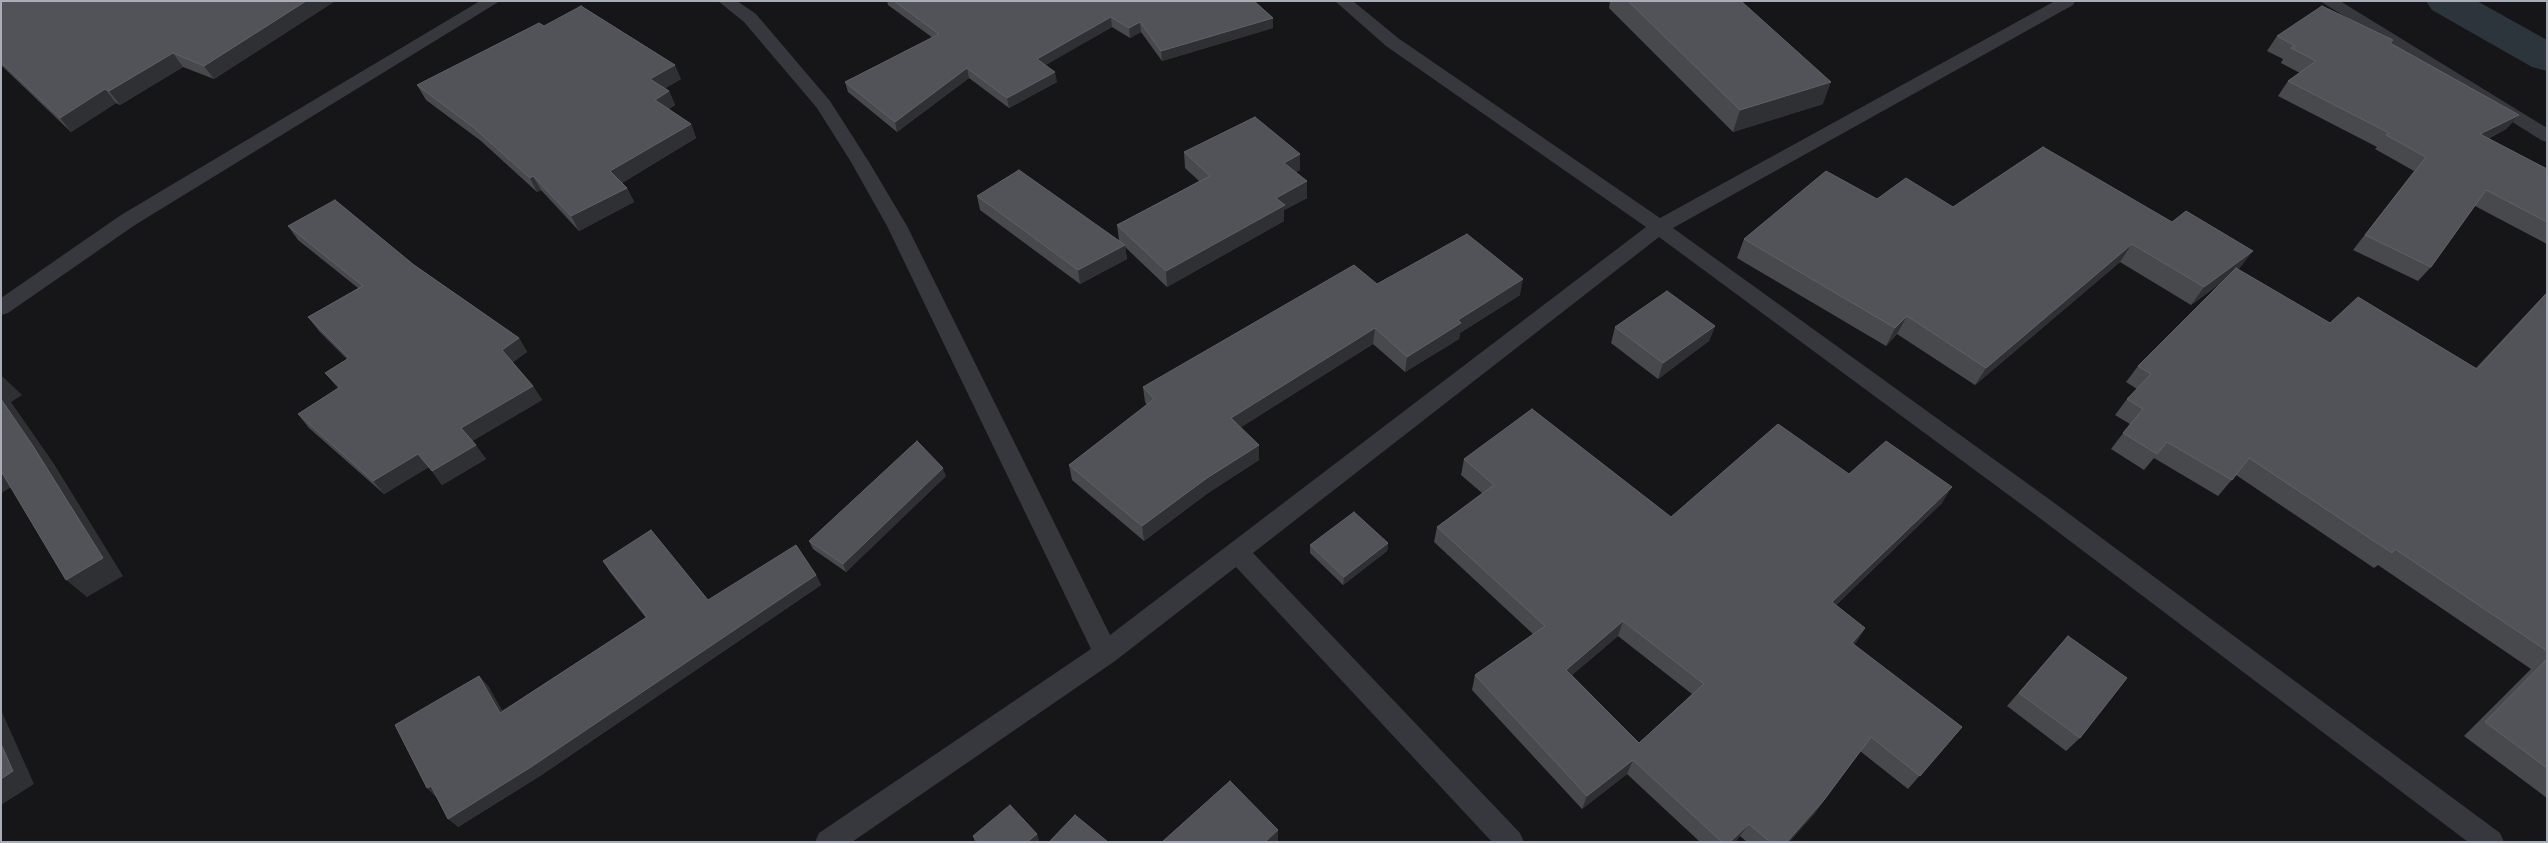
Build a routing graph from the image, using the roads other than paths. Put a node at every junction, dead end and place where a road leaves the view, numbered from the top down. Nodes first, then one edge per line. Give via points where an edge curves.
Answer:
1 (492, 1) edge
2 (726, 1) edge
3 (1343, 1) edge
4 (2067, 1) edge
5 (2328, 1) edge
6 (2547, 136) edge
7 (1659, 227) junction
8 (1, 308) edge
9 (1237, 552) junction
10 (1106, 653) junction
11 (829, 842) edge
12 (1510, 842) edge
13 (2490, 842) edge

1 - 8 street via 128,220
2 - 10 street via 750,18 824,105 864,168 897,226
3 - 7 street via 1392,42
4 - 7 street
5 - 6 street
7 - 9 street
7 - 13 street via 2041,506
9 - 10 street
9 - 12 street
10 - 11 street

